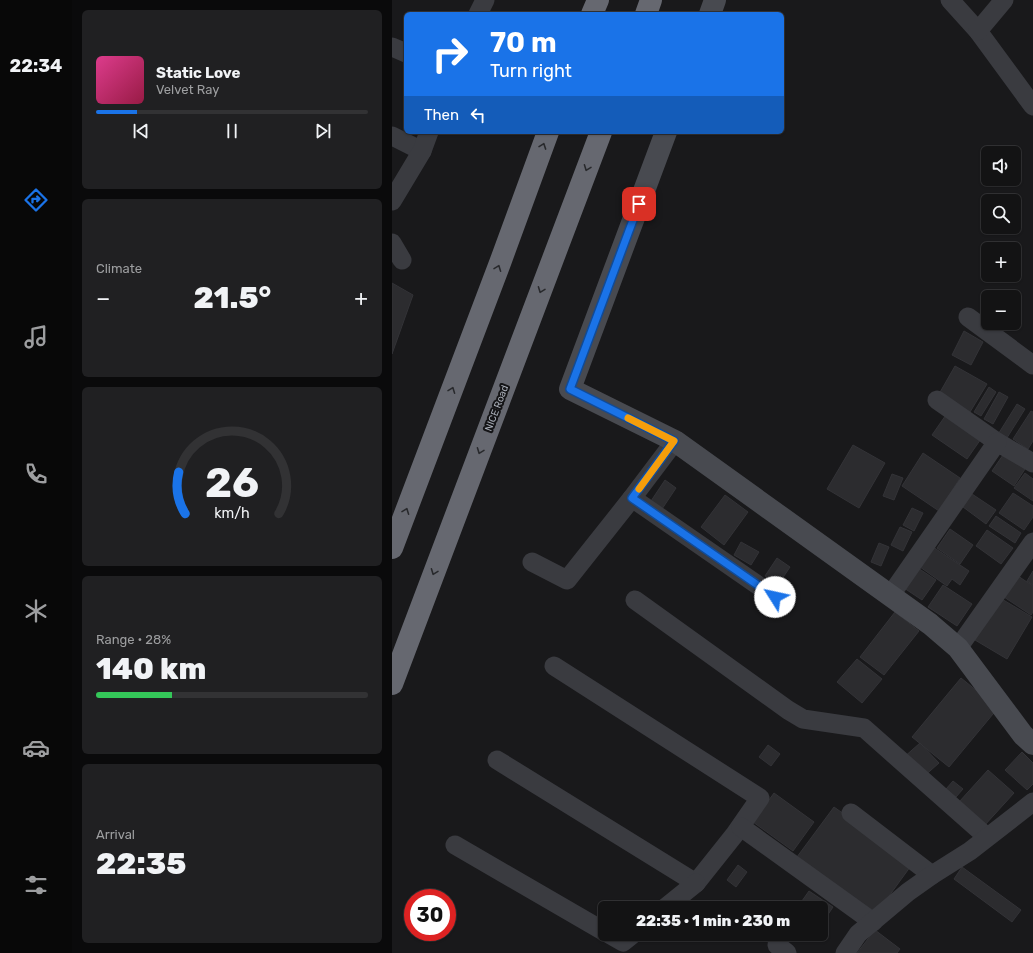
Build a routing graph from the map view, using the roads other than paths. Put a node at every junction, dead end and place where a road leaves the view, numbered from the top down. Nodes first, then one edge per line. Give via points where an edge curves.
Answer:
1 (485, 0) edge
2 (598, 0) edge
3 (651, 0) edge
4 (715, 0) edge
5 (950, 0) edge
6 (1004, 0) edge
7 (479, 12) edge
8 (593, 12) edge
9 (647, 12) edge
10 (711, 12) edge
11 (978, 31) junction
12 (392, 47) edge
13 (404, 52) edge
14 (1033, 106) edge
15 (427, 134) edge
16 (547, 134) edge
17 (600, 134) edge
18 (665, 134) edge
19 (392, 136) edge
20 (422, 150) junction
21 (392, 201) edge
22 (392, 243) edge
23 (402, 260) dead end
24 (968, 317) dead end
25 (1033, 365) edge
26 (937, 400) dead end
27 (674, 441) junction
28 (997, 442) junction
29 (1033, 463) edge
30 (632, 498) junction
31 (1033, 542) edge
32 (392, 548) edge
33 (532, 562) dead end
34 (890, 596) junction
35 (775, 597) dead end
36 (635, 600) dead end
37 (958, 648) junction
38 (554, 666) dead end
39 (392, 684) edge
40 (1033, 744) edge
41 (496, 760) dead end
42 (1033, 802) edge
43 (851, 813) dead end
44 (741, 827) junction
45 (987, 837) junction
46 (455, 845) dead end
47 (932, 875) junction
48 (696, 883) junction
49 (674, 901) edge
50 (873, 922) junction
51 (598, 928) edge
52 (845, 953) edge

1 - 7 street
2 - 8 highway
3 - 9 highway
4 - 10 street
5 - 11 street
6 - 11 street
11 - 14 street
12 - 13 street
15 - 20 street
32 -> 16 highway
17 -> 39 highway, NICE Road
18 - 27 street via 570,389
19 - 20 street
20 - 21 street
22 - 23 street
24 - 25 street
26 - 28 street
27 - 30 street
27 - 34 street
28 - 29 street
28 - 34 street
30 - 33 street via 567,580
30 - 35 street
31 - 37 street
34 - 37 street via 930,624
36 - 45 street via 804,719 864,728
37 - 40 street via 1023,735
38 - 44 street via 760,798
41 - 48 street
42 - 45 street
43 - 47 street
44 - 48 street
44 - 50 street
45 - 47 street
46 - 51 street
47 - 50 street
48 - 49 street
50 - 52 street via 858,934

